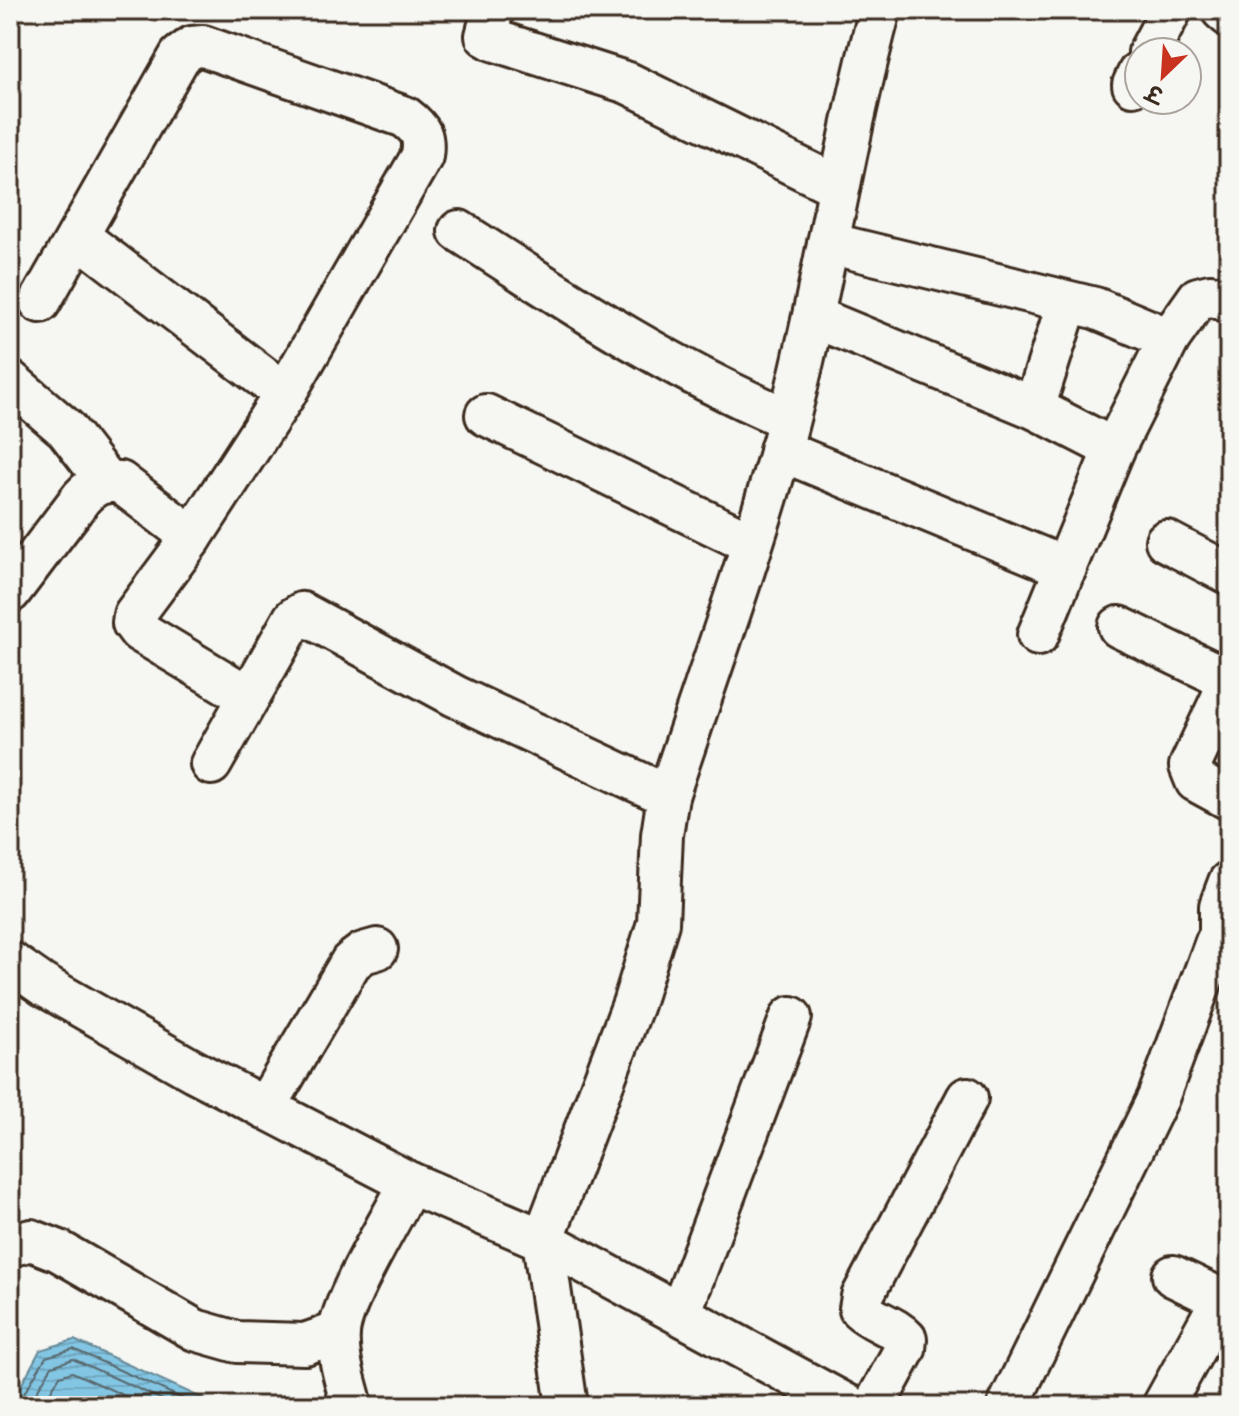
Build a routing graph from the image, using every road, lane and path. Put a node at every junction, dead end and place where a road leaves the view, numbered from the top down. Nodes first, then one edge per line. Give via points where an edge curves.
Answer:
1 (493, 10) edge
2 (880, 10) edge
3 (1171, 10) edge
4 (1222, 10) edge
5 (1229, 16) edge
6 (1158, 36) edge
7 (839, 187) junction
8 (459, 231) dead end
9 (78, 236) junction
10 (828, 243) junction
11 (40, 302) dead end
12 (1068, 302) junction
13 (1229, 302) edge
14 (814, 317) junction
15 (1169, 339) junction
16 (10, 381) edge
17 (285, 394) junction
18 (1034, 408) junction
19 (486, 415) dead end
20 (784, 435) junction
21 (1114, 449) junction
22 (106, 481) junction
23 (192, 537) junction
24 (1166, 541) dead end
25 (751, 543) junction
26 (1066, 568) junction
27 (1229, 574) edge
28 (13, 583) edge
29 (1119, 627) dead end
30 (1038, 635) dead end
31 (1229, 682) edge
32 (249, 697) junction
33 (211, 764) dead end
34 (668, 796) junction
35 (1229, 799) edge
36 (1229, 882) edge
37 (1225, 933) edge
38 (377, 949) dead end
39 (10, 962) edge
40 (791, 1017) dead end
41 (967, 1098) dead end
42 (265, 1108) junction
43 (410, 1183) junction
44 (543, 1240) junction
45 (10, 1246) edge
46 (1173, 1276) dead end
47 (1225, 1301) edge
48 (680, 1314) junction
49 (339, 1332) junction
50 (352, 1406) edge
51 (567, 1406) edge
52 (849, 1406) edge
53 (874, 1406) edge
54 (1008, 1406) edge
55 (1163, 1406) edge

1 - 7 street via 486,36 493,40 628,83
2 - 7 street
3 - 6 street
4 - 5 street
7 - 10 street
8 - 20 street via 665,361 727,394
9 - 11 street
9 - 17 street
9 - 17 street via 180,56 192,47 203,46 405,117 425,139 422,156
10 - 12 street
10 - 14 street
12 - 15 street
12 - 18 street
13 - 15 street via 1210,295 1198,298
14 - 18 street
14 - 20 street
15 - 21 street
16 - 22 street via 66,429
17 - 23 street
18 - 21 street
19 - 25 street
20 - 25 street
20 - 26 street
21 - 26 street
22 - 23 street via 120,482
22 - 28 street via 82,497
23 - 32 street via 133,623
24 - 27 street
25 - 34 street
26 - 30 street
29 - 31 street
31 - 35 street via 1190,766 1196,781
32 - 33 street
32 - 34 street via 294,618 302,613 455,696
34 - 44 street via 658,923 633,1004
36 - 37 street via 1220,906
37 - 54 street via 1152,1112
38 - 42 street via 351,962
39 - 42 street
40 - 48 street
41 - 53 street via 862,1297 860,1309 906,1339
42 - 43 street
43 - 44 street
43 - 49 street
44 - 48 street
44 - 51 street
45 - 49 street via 31,1240 59,1251 195,1330 237,1342 305,1344
46 - 47 street
47 - 55 street
48 - 52 street
49 - 50 street

